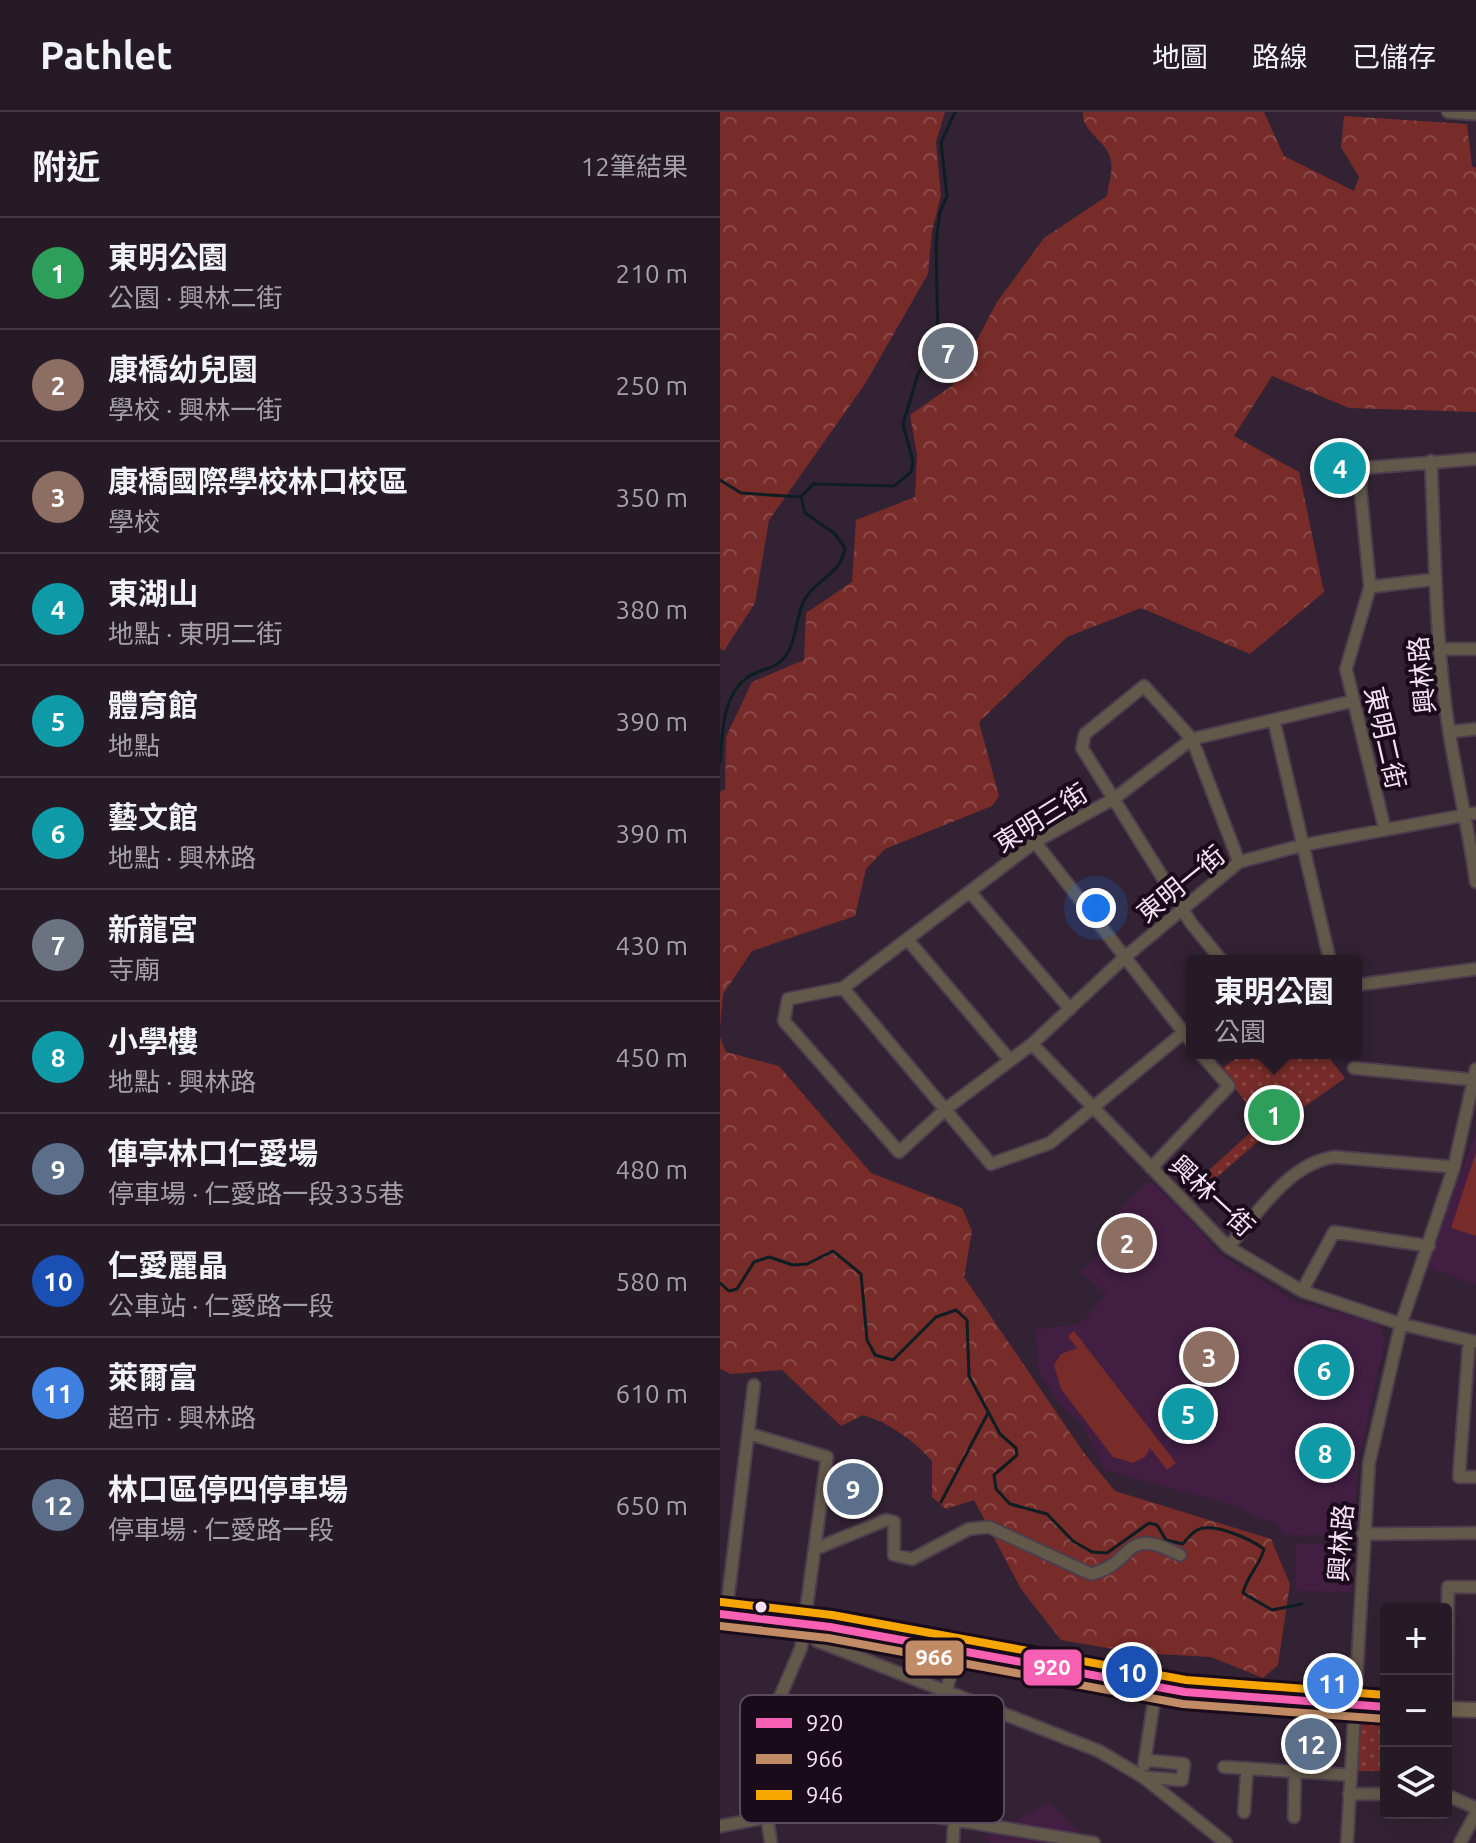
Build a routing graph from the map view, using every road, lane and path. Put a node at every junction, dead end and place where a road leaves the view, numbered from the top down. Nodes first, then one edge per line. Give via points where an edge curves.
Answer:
1 (1448, 112) edge
2 (1476, 114) edge
3 (1335, 454) dead end
4 (1476, 459) edge
5 (1431, 461) junction
6 (1363, 468) junction
7 (1436, 579) junction
8 (1370, 587) junction
9 (1440, 649) junction
10 (1476, 649) edge
11 (1353, 701) junction
12 (1274, 721) junction
13 (1476, 729) edge
14 (1449, 732) junction
15 (1192, 739) junction
16 (1115, 798) junction
17 (1472, 814) edge
18 (1385, 830) junction
19 (1035, 842) junction
20 (1303, 845) junction
21 (1239, 862) junction
22 (1476, 882) edge
23 (970, 892) junction
24 (1186, 909) junction
25 (907, 939) junction
26 (1217, 955) edge
27 (1329, 955) edge
28 (1125, 957) junction
29 (1476, 969) edge
30 (1362, 984) edge
31 (843, 988) junction
32 (1070, 1009) junction
33 (1183, 1033) junction
34 (1186, 1036) edge
35 (1032, 1044) junction
36 (1009, 1059) junction
37 (1205, 1059) edge
38 (1354, 1068) dead end
39 (1476, 1069) edge
40 (1475, 1080) edge
41 (947, 1108) junction
42 (1092, 1108) junction
43 (899, 1152) joint
44 (1454, 1167) junction
45 (1151, 1168) junction
46 (1429, 1246) junction
47 (1228, 1247) junction
48 (1302, 1291) junction
49 (1401, 1324) junction
50 (1472, 1342) edge
51 (754, 1385) dead end
52 (750, 1434) junction
53 (1476, 1477) edge
54 (1476, 1533) edge
55 (1363, 1534) junction
56 (815, 1549) junction
57 (1180, 1555) dead end
58 (1476, 1587) edge
59 (723, 1614) edge
60 (804, 1624) junction
61 (957, 1650) junction
62 (1447, 1675) edge
63 (1156, 1688) junction
64 (946, 1692) junction
65 (781, 1695) edge
66 (946, 1695) edge
67 (954, 1695) edge
68 (1353, 1706) junction
69 (1380, 1707) edge
70 (1452, 1709) edge
71 (1476, 1710) edge
72 (1004, 1714) edge
73 (1145, 1760) junction
74 (1224, 1767) dead end
75 (1247, 1768) junction
76 (1295, 1772) junction
77 (1350, 1775) junction
78 (1143, 1777) junction
79 (1349, 1794) junction
80 (1380, 1794) edge
81 (1452, 1798) edge
82 (1476, 1810) edge
83 (1244, 1812) dead end
84 (1294, 1817) dead end
85 (740, 1822) edge
86 (768, 1823) edge
87 (954, 1823) edge
88 (965, 1823) edge
89 (720, 1826) edge
90 (1058, 1840) edge
91 (771, 1843) edge
92 (953, 1843) edge
93 (1094, 1843) edge
94 (1226, 1843) edge
95 (1347, 1843) edge
96 (1460, 1843) edge

1 - 2 street
3 - 6 street
4 - 5 street
5 - 6 street
5 - 7 street, 興林路
6 - 8 street, 東明二街
7 - 8 street
7 - 9 street, 興林路
8 - 11 street, 東明二街 via 1346,669
9 - 10 street
9 - 14 street, 興林路
11 - 12 street, 東明三街
11 - 18 street, 東明二街
12 - 15 street, 東明三街
12 - 20 street
13 - 14 street
14 - 17 street, 興林路
15 - 16 street, 東明三街
15 - 16 street via 1144,686 1085,734 1082,748
15 - 21 street
16 - 19 street, 東明三街
16 - 24 street
17 - 18 street, 東明一街
17 - 22 street, 興林路
18 - 20 street, 東明一街
19 - 23 street, 東明三街
19 - 28 street
20 - 21 street, 東明一街
20 - 27 street
21 - 24 street, 東明一街
23 - 25 street, 東明三街
23 - 32 street
24 - 26 street
24 - 28 street, 東明一街
25 - 31 street, 東明三街
25 - 36 street
28 - 32 street, 東明一街
28 - 33 street
29 - 30 street
31 - 41 street
31 - 43 street, 東明三街 via 788,999 784,1021
32 - 35 street, 東明一街
33 - 34 street
33 - 42 street
35 - 36 street, 東明一街
35 - 42 street, 興林一街
36 - 41 street, 東明一街
37 - 45 street via 1229,1086
38 - 40 street
39 - 40 street, 興林路
40 - 44 street, 興林路
41 - 42 street via 991,1164 1050,1143
41 - 43 street, 東明一街
42 - 45 street, 興林一街
44 - 46 street, 興林路
44 - 47 street via 1316,1159 1292,1175
45 - 47 street, 興林一街
46 - 48 street via 1334,1232
46 - 49 street, 興林路
47 - 48 street, 興林一街
48 - 49 street, 興林一街
49 - 50 street, 興林一街
49 - 55 street, 興林路 via 1369,1463
50 - 53 street via 1459,1477
51 - 52 street
52 - 56 street via 827,1457
52 - 59 street
54 - 55 street
55 - 68 street, 興林路
56 - 57 street via 886,1520 894,1522 898,1559 912,1559 969,1529 989,1527 1091,1574 1143,1542 1154,1541
56 - 60 street
58 - 62 street via 1448,1587
59 - 60 main road
60 - 61 main road
60 - 64 street via 817,1641
60 - 65 street via 801,1648
61 - 63 main road
61 - 64 street
63 - 68 main road via 1251,1701
63 - 73 street
64 - 66 street
64 - 67 street
68 - 69 main road
68 - 77 street, 興林路
70 - 71 main road
72 - 78 street via 1099,1751
73 - 78 street
73 - 78 street via 1184,1764 1182,1780
74 - 75 street
75 - 76 street
75 - 83 street
76 - 77 street
76 - 84 street
77 - 79 street, 興林路
78 - 94 street
79 - 80 street
79 - 95 street, 興林路
81 - 82 street
82 - 96 street
85 - 89 street
86 - 91 street
87 - 92 street
88 - 90 street
90 - 93 street

